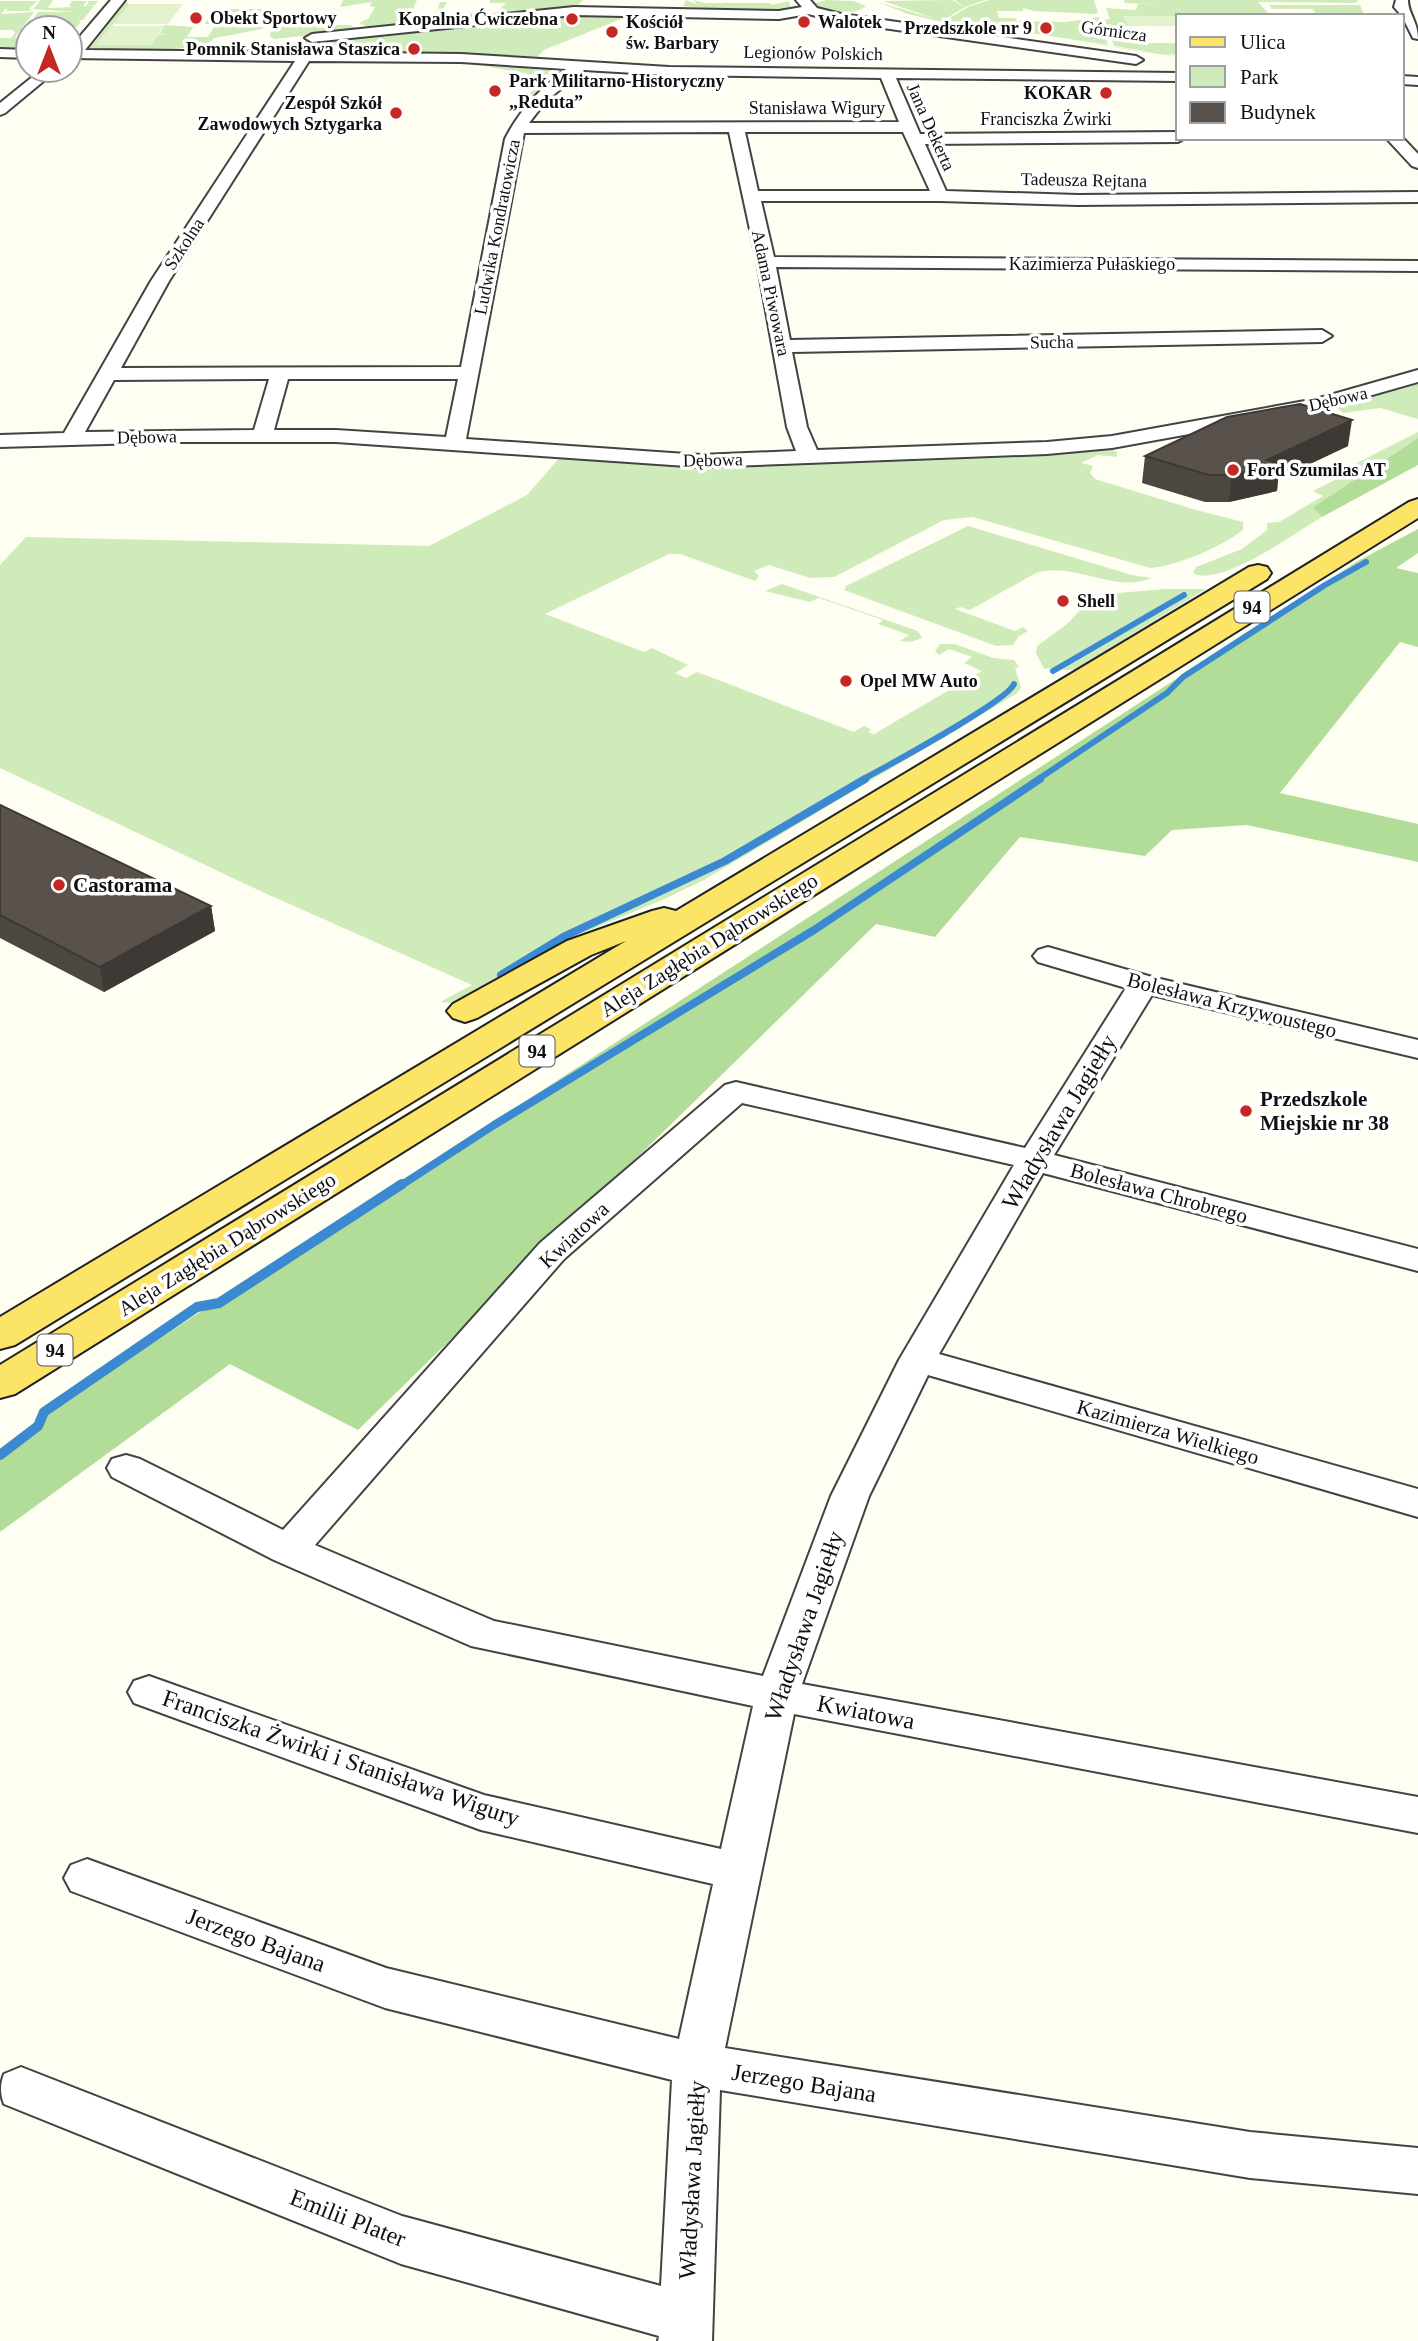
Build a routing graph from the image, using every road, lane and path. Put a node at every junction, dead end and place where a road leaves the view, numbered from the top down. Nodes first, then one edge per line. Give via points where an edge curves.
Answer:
1 (118, 0) edge
2 (1384, 1) edge
3 (1403, 1) edge
4 (810, 8) edge
5 (423, 14) dead end
6 (404, 28) junction
7 (1418, 35) edge
8 (84, 38) edge
9 (276, 41) dead end
10 (302, 47) junction
11 (84, 54) edge
12 (1100, 54) junction
13 (195, 55) junction
14 (1153, 59) junction
15 (580, 66) junction
16 (1176, 69) edge
17 (888, 74) junction
18 (1142, 76) junction
19 (1176, 77) edge
20 (32, 84) edge
21 (0, 110) edge
22 (736, 127) junction
23 (517, 128) junction
24 (911, 133) junction
25 (1176, 138) edge
26 (1396, 140) edge
27 (1418, 163) edge
28 (750, 196) junction
29 (940, 196) junction
30 (1418, 197) edge
31 (766, 262) junction
32 (1418, 266) edge
33 (1322, 336) dead end
34 (783, 346) junction
35 (469, 373) junction
36 (106, 374) junction
37 (280, 374) junction
38 (1418, 376) edge
39 (262, 436) junction
40 (71, 439) junction
41 (0, 441) edge
42 (453, 444) junction
43 (809, 458) junction
44 (1407, 495) edge
45 (1277, 563) dead end
46 (716, 902) junction
47 (1048, 956) dead end
48 (1143, 985) junction
49 (466, 1011) dead end
50 (1418, 1049) edge
51 (736, 1092) joint
52 (1034, 1160) junction
53 (124, 1261) junction
54 (1418, 1261) edge
55 (0, 1316) edge
56 (110, 1316) junction
57 (0, 1335) edge
58 (917, 1360) junction
59 (0, 1384) edge
60 (0, 1406) edge
61 (126, 1468) dead end
62 (1418, 1503) edge
63 (288, 1550) junction
64 (149, 1692) dead end
65 (777, 1695) junction
66 (1418, 1815) edge
67 (737, 1871) junction
68 (87, 1878) dead end
69 (697, 2065) junction
70 (21, 2089) dead end
71 (1418, 2171) edge
72 (685, 2329) edge

1 - 8 street
2 - 3 street
3 - 7 street via 1401,7
4 - 6 street, Górnicza via 786,15 574,11
4 - 12 street, Górnicza
4 - 14 street, Górnicza via 851,13 880,8 970,31
5 - 6 street via 416,24
6 - 10 street, Górnicza
9 - 13 street via 220,47
10 - 13 street, Legionów Polskich
10 - 15 street, Legionów Polskich
10 - 36 street, Szkolna
11 - 13 street, Legionów Polskich
12 - 14 street, Górnicza
12 - 18 street, Górnicza via 1154,66
14 - 16 street, Górnicza
15 - 17 street, Legionów Polskich
15 - 23 street, Ludwika Kondratowicza via 532,106
17 - 18 street, Legionów Polskich
17 - 24 street, Jana Dekerta
18 - 19 street, Legionów Polskich
20 - 21 street
22 - 23 street, Stanisława Wigury
22 - 24 street, Stanisława Wigury
22 - 28 street, Adama Piwowara
23 - 35 street, Ludwika Kondratowicza
24 - 25 street, Franciszka Żwirki
24 - 29 street, Jana Dekerta
26 - 27 street
28 - 29 street, Tadeusza Rejtana
28 - 31 street, Adama Piwowara
29 - 30 street, Tadeusza Rejtana via 1078,200
31 - 32 street, Kazimierza Pułaskiego
31 - 34 street, Adama Piwowara
33 - 34 street, Sucha
34 - 43 street, Adama Piwowara via 797,427
35 - 37 street
35 - 42 street, Ludwika Kondratowicza
36 - 37 street
36 - 40 street, Szkolna
37 - 39 street
38 - 43 street, Dębowa via 1316,405 1099,444
39 - 40 street, Dębowa
39 - 42 street, Dębowa
40 - 41 street, Dębowa
42 - 43 street, Dębowa via 669,461
44 - 56 main road, Aleja Zagłębia Dąbrowskiego / 94
45 - 46 main road, Aleja Zagłębia Dąbrowskiego / 94
46 - 49 main road via 579,948
46 - 53 main road, Aleja Zagłębia Dąbrowskiego / 94
47 - 48 street, Bolesława Krzywoustego
48 - 50 street, Bolesława Krzywoustego
48 - 52 street, Władysława Jagiełły
51 - 52 street, Bolesława Chrobrego
51 - 63 street, Kwiatowa via 552,1251
52 - 54 street, Bolesława Chrobrego
52 - 58 street, Władysława Jagiełły
53 - 55 main road
53 - 57 main road, Aleja Zagłębia Dąbrowskiego / 94
56 - 59 main road, Aleja Zagłębia Dąbrowskiego / 94
56 - 60 main road
58 - 62 street, Kazimierza Wielkiego
58 - 65 street, Władysława Jagiełły via 850,1496
61 - 63 street, Kwiatowa
63 - 65 street, Kwiatowa via 486,1635
64 - 67 street, Franciszka Żwirki i Stanisława Wigury via 481,1812
65 - 66 street, Kwiatowa
65 - 67 street, Władysława Jagiełły
67 - 69 street, Władysława Jagiełły
68 - 69 street, Jerzego Bajana via 385,1988
69 - 71 street, Jerzego Bajana via 1250,2155
69 - 72 street, Władysława Jagiełły
70 - 72 street, Emilii Plater via 401,2240

